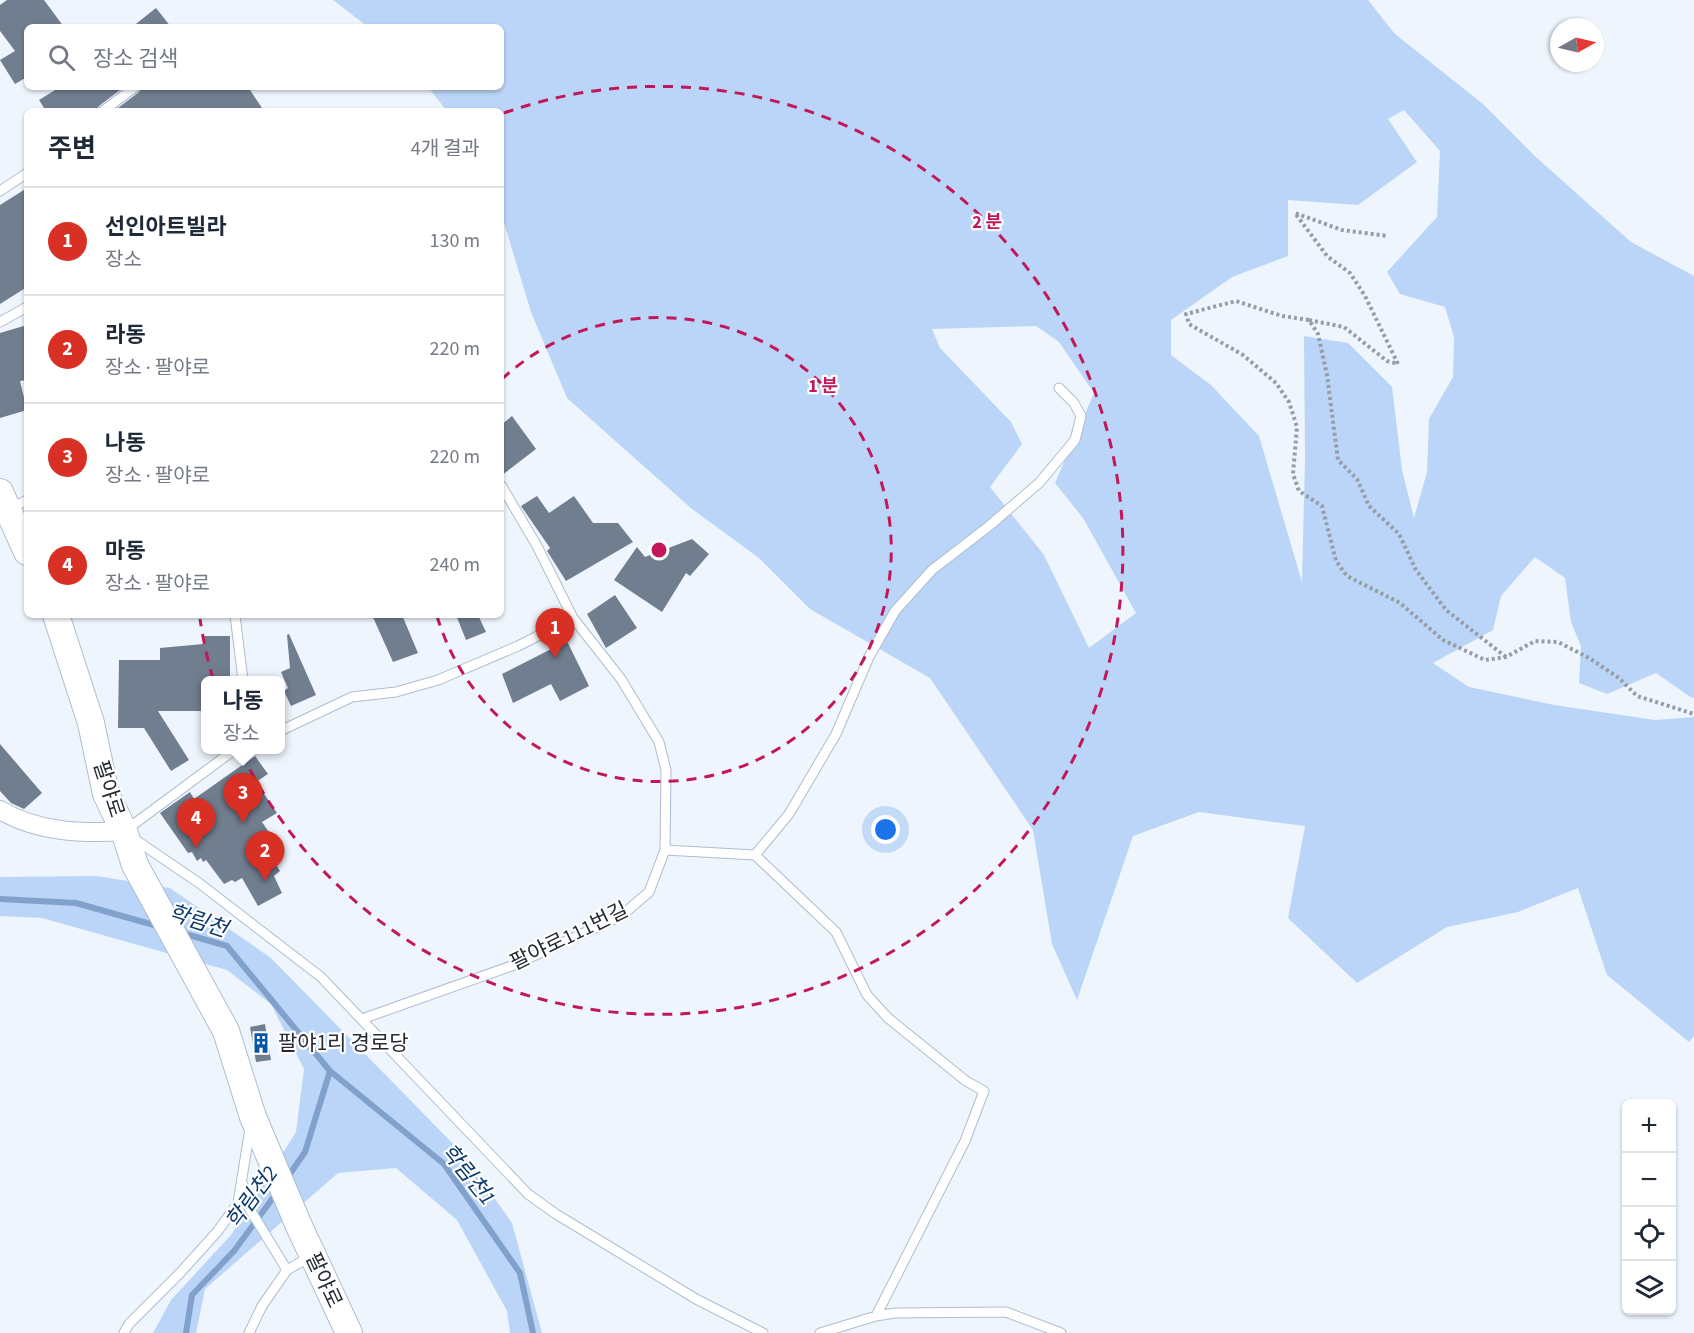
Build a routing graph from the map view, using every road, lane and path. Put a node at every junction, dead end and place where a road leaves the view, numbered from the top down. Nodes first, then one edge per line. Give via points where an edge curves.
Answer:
1 (131, 90) edge
2 (106, 108) edge
3 (24, 175) edge
4 (0, 191) edge
5 (1388, 236) dead end
6 (24, 309) edge
7 (1309, 320) junction
8 (0, 322) edge
9 (1059, 388) dead end
10 (504, 490) edge
11 (12, 501) edge
12 (24, 542) edge
13 (57, 618) edge
14 (236, 618) edge
15 (573, 618) junction
16 (1506, 657) junction
17 (242, 676) edge
18 (1694, 714) edge
19 (285, 729) edge
20 (229, 754) edge
21 (0, 810) edge
22 (124, 831) junction
23 (664, 850) junction
24 (755, 855) junction
25 (362, 1019) junction
26 (252, 1114) junction
27 (242, 1177) junction
28 (312, 1256) junction
29 (287, 1270) junction
30 (876, 1316) junction
31 (124, 1333) edge
32 (249, 1333) edge
33 (349, 1333) edge
34 (763, 1333) edge
35 (820, 1333) edge
36 (1061, 1333) edge

1 - 2 lane
3 - 4 lane
5 - 7 path via 1342,230 1295,213 1327,256 1350,273 1398,364 1387,361 1344,327
6 - 8 lane
7 - 16 path via 1318,334 1327,375 1338,460 1357,479 1370,506 1399,534 1416,570 1446,610
7 - 16 path via 1236,301 1186,315 1189,324 1243,355 1276,383 1289,402 1297,427 1293,474 1299,491 1322,506 1336,561 1347,576 1400,603 1443,640 1485,660
9 - 24 lane via 1081,416 1075,440 1039,483 932,570 895,611 869,657 836,734 789,814
10 - 15 lane, 팔야로111번길
11 - 12 street
13 - 22 street, 팔야로 via 91,723 106,794
14 - 17 lane
15 - 19 lane via 438,680 396,692 352,697
15 - 23 lane, 팔야로111번길 via 621,679 659,742 666,770
16 - 18 path via 1535,641 1558,642 1619,678 1637,696
20 - 22 lane, 팔야로
21 - 22 street via 17,820 60,831
22 - 25 lane via 321,977
22 - 26 street, 팔야로 via 135,865 220,1019
23 - 24 lane
23 - 25 lane, 팔야로111번길 via 649,892 621,915 514,965
24 - 30 lane via 836,932 867,995 888,1018 984,1091 965,1141
25 - 34 lane via 528,1194 696,1299
26 - 27 lane
26 - 28 street, 팔야로
27 - 29 lane via 246,1203
27 - 31 lane via 237,1203 217,1232
28 - 29 lane
28 - 33 street, 팔야로
29 - 32 lane
30 - 35 lane
30 - 36 lane via 1006,1312

